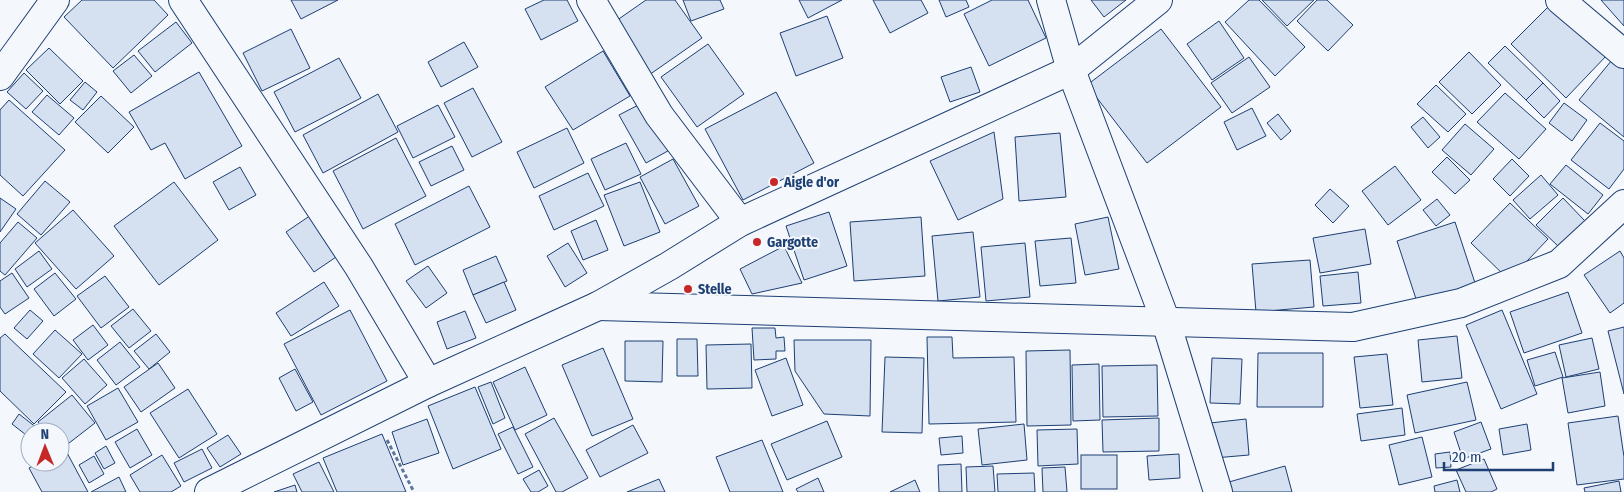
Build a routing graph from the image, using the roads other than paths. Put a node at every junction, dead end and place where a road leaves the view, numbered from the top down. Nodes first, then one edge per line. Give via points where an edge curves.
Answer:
1 (55, 0) edge
2 (183, 0) edge
3 (591, 0) edge
4 (1051, 0) edge
5 (1158, 0) edge
6 (1560, 0) edge
7 (1624, 54) edge
8 (1071, 70) junction
9 (0, 76) edge
10 (1624, 204) edge
11 (740, 222) junction
12 (598, 306) junction
13 (1166, 322) junction
14 (428, 383) junction
15 (209, 492) edge
16 (1218, 492) edge

1 - 9 street
2 - 14 street via 360,267
3 - 11 street via 659,115
4 - 8 street
5 - 8 street
6 - 7 street
8 - 11 street
8 - 13 street
10 - 13 street via 1559,264 1461,303 1353,327
11 - 12 street
12 - 13 street
12 - 14 street
13 - 16 street
14 - 15 street

